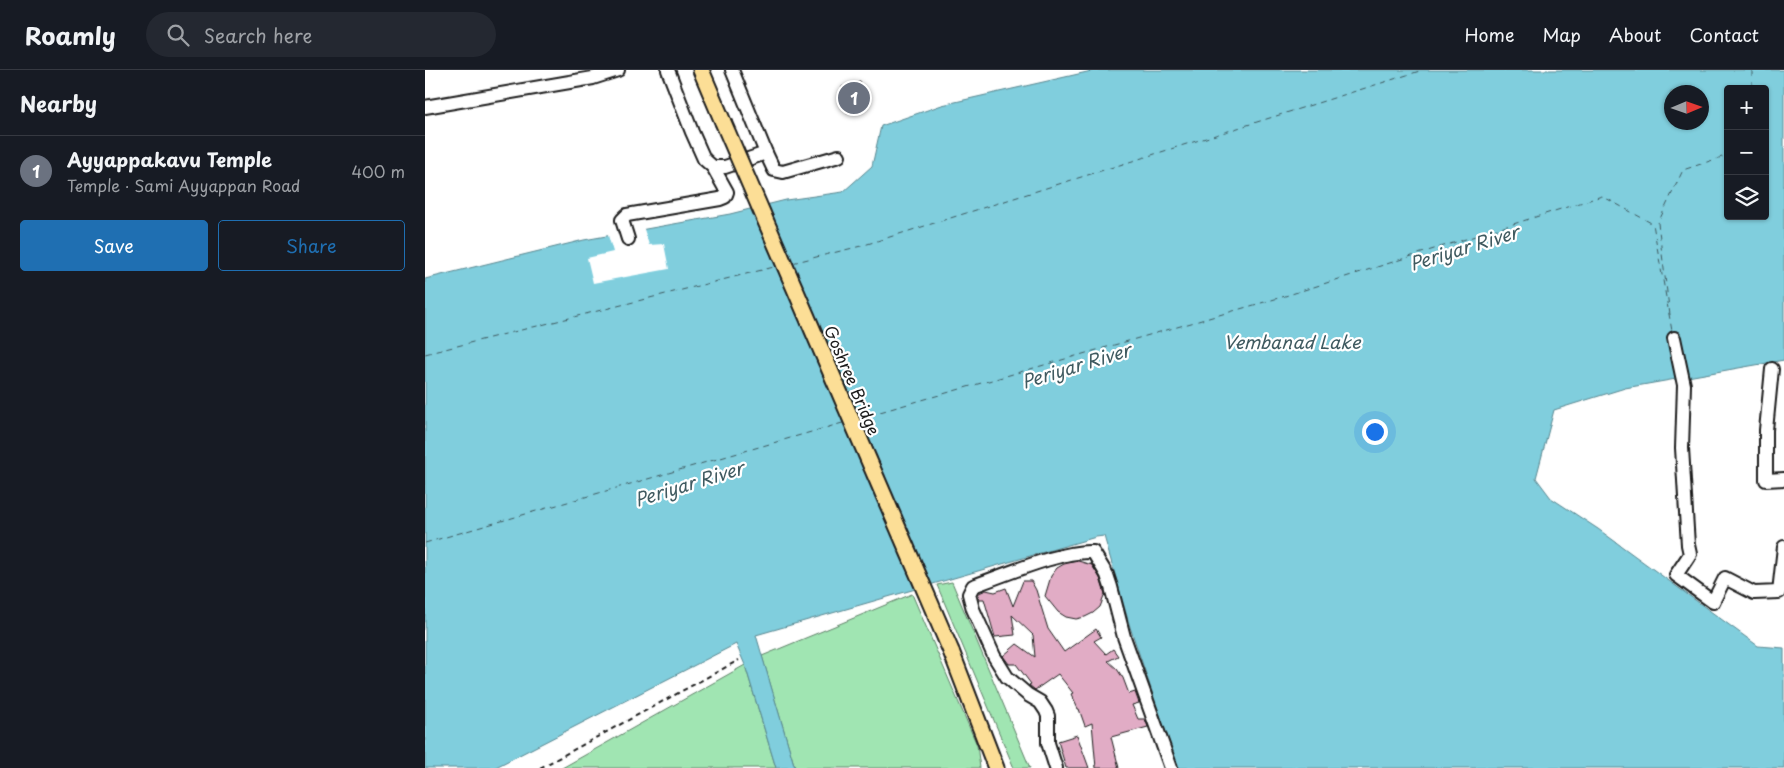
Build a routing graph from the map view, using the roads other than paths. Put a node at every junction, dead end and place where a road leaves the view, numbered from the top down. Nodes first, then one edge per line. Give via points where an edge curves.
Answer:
1 (617, 70) edge
2 (668, 70) edge
3 (701, 70) edge
4 (732, 70) edge
5 (425, 107) edge
6 (765, 153) junction
7 (839, 156) dead end
8 (713, 167) junction
9 (628, 239) dead end
10 (1674, 338) dead end
11 (1772, 369) dead end
12 (1784, 479) edge
13 (1784, 548) edge
14 (1782, 592) edge
15 (980, 726) junction
16 (987, 768) edge
17 (996, 768) edge
18 (1056, 768) edge
19 (1171, 768) edge

1 - 5 street via 584,79
2 - 8 street via 692,132 705,159
3 - 15 main road, Goshree Bridge, bridge via 951,651
4 - 6 street
6 - 7 street via 774,170 783,172
6 - 8 street via 725,167
8 - 9 street via 727,192 725,197 627,215 622,220
10 - 14 street via 1684,385 1682,448 1690,554 1675,575 1713,602 1725,578 1754,593
11 - 12 street via 1766,430 1766,480
13 - 14 street
15 - 16 main road
15 - 17 main road
18 - 19 street via 1048,743 1048,716 1043,706 1007,677 994,656 969,594 973,586 1081,551 1093,552 1107,575 1124,637

